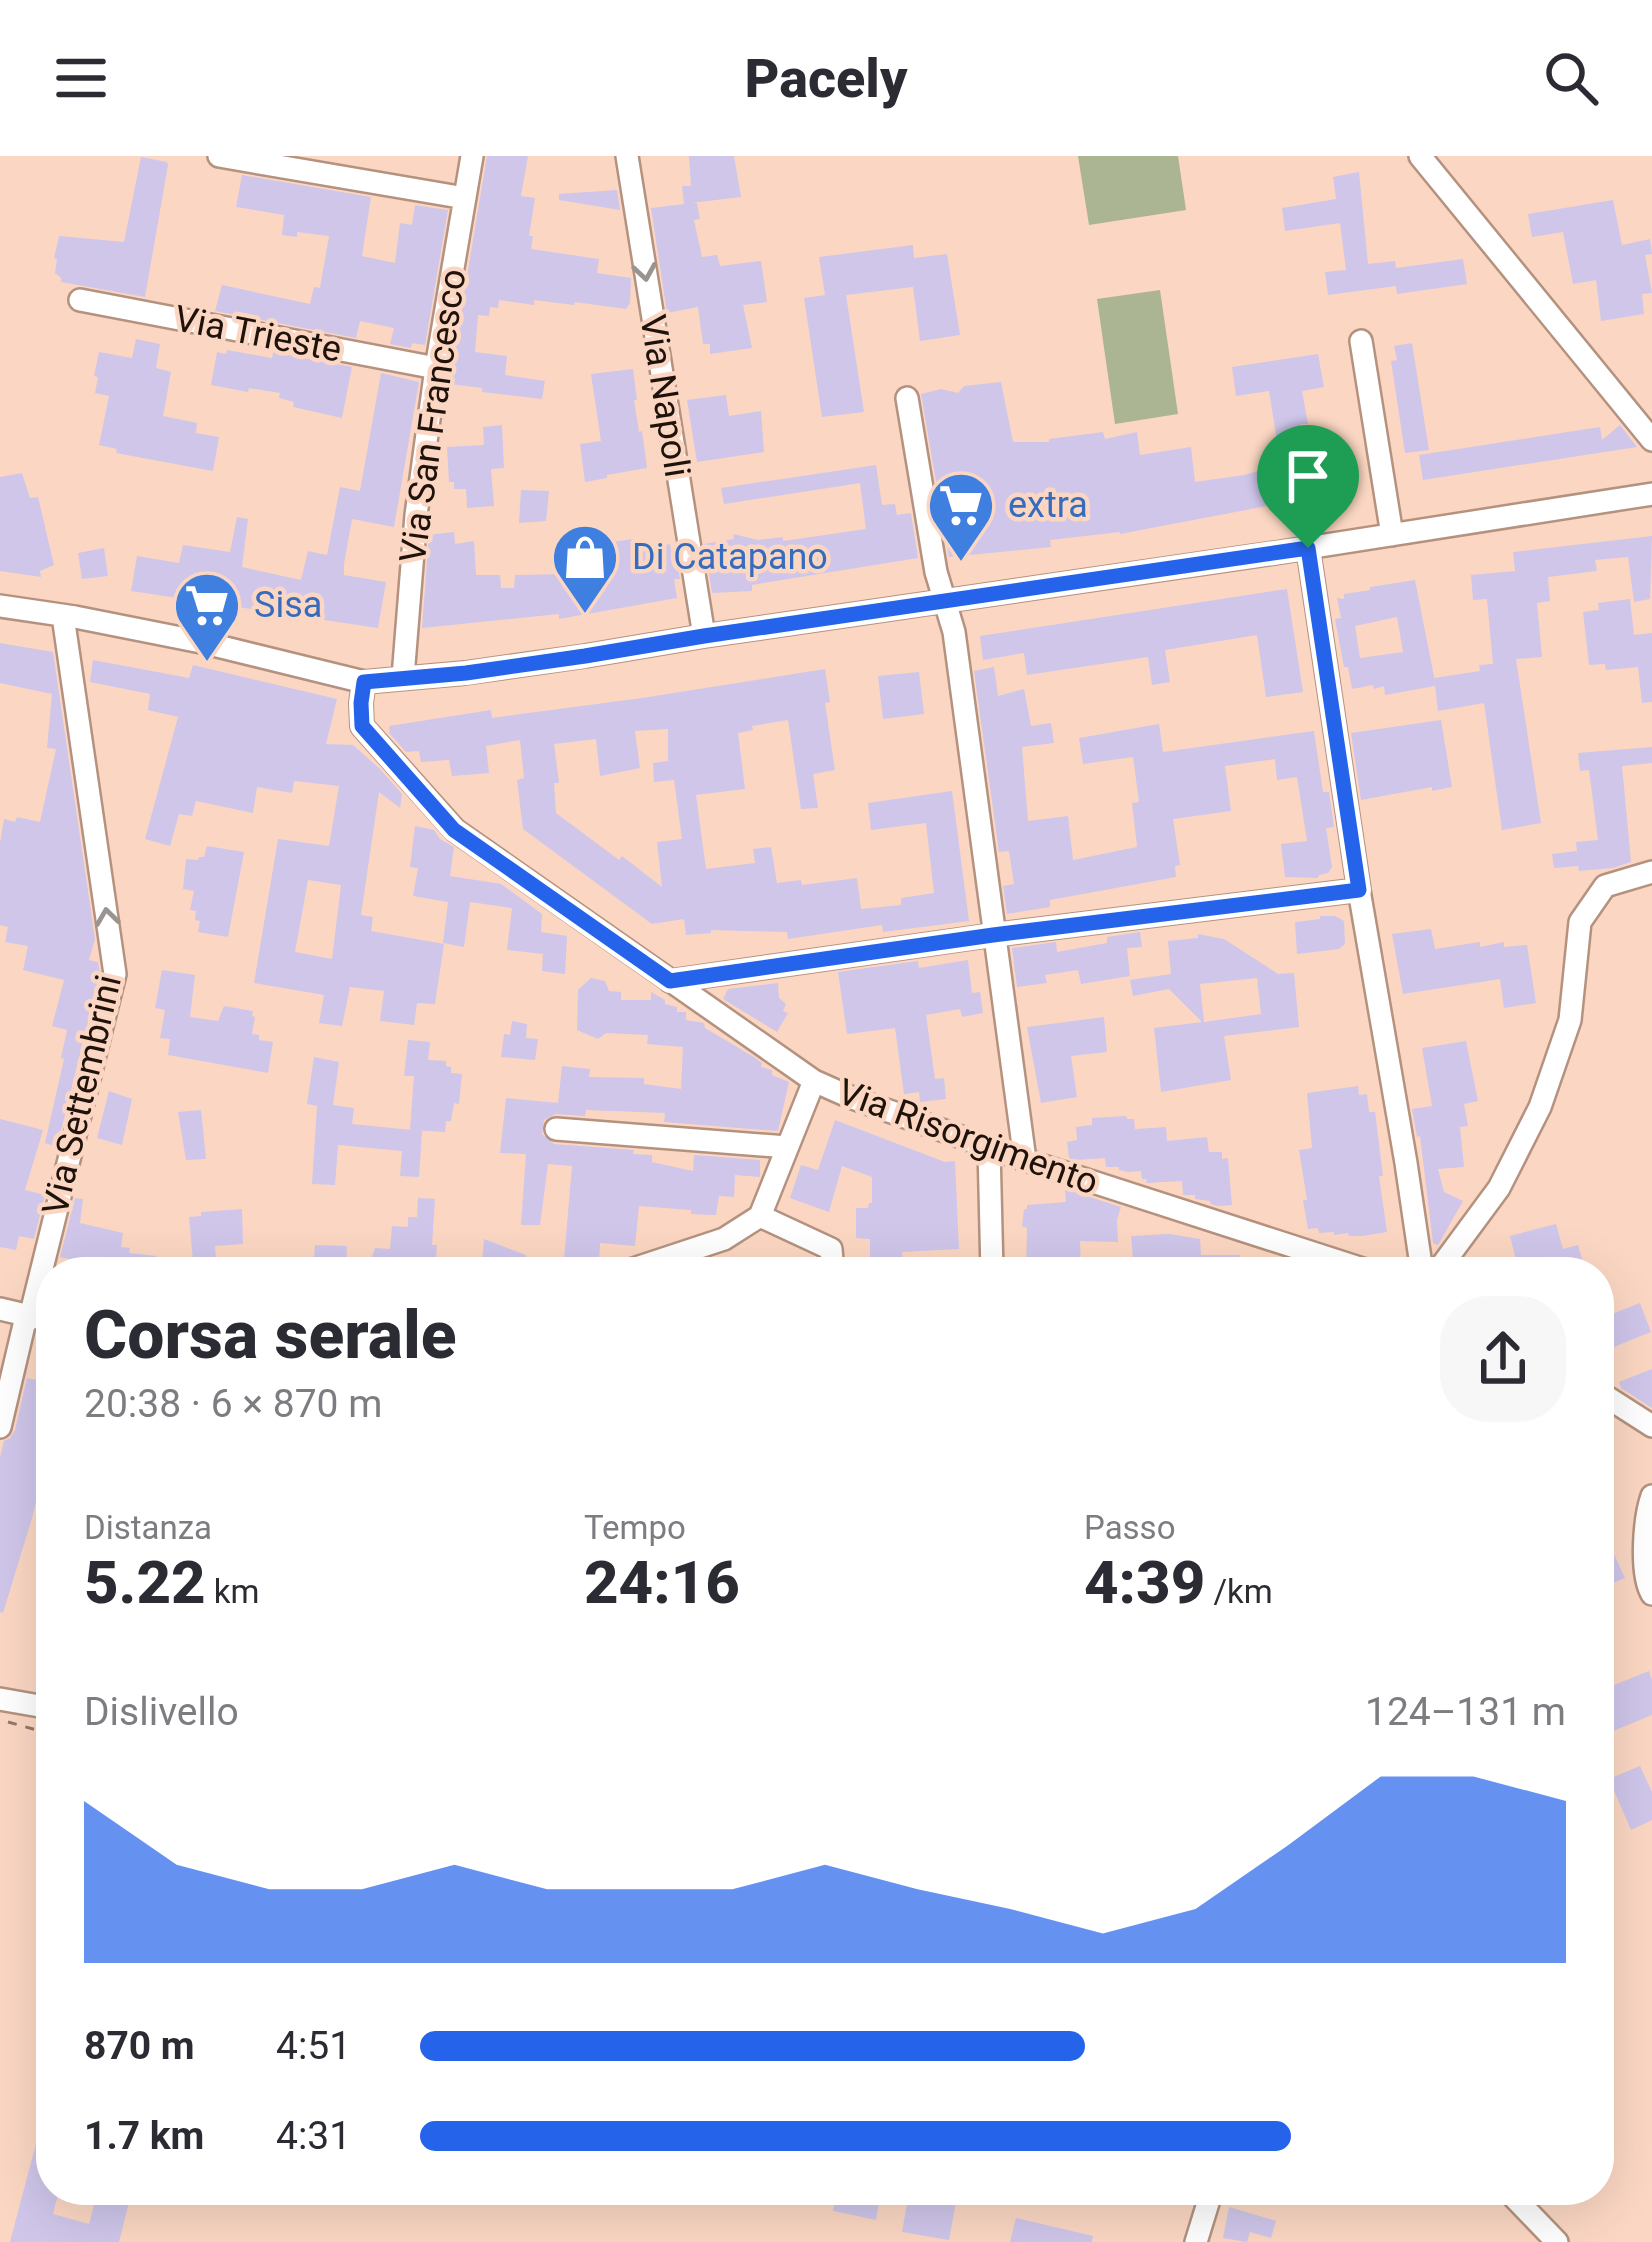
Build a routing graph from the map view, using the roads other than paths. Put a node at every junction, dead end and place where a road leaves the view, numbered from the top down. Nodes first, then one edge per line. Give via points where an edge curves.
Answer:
1 (219, 156) edge
2 (472, 156) edge
3 (627, 156) edge
4 (1420, 156) edge
5 (465, 199) junction
6 (80, 300) dead end
7 (1361, 341) dead end
8 (436, 368) junction
9 (907, 398) dead end
10 (1652, 440) edge
11 (1652, 494) edge
12 (1392, 535) junction
13 (1308, 548) junction
14 (945, 602) junction
15 (0, 606) edge
16 (63, 616) junction
17 (704, 636) junction
18 (403, 677) junction
19 (364, 682) junction
20 (1652, 872) edge
21 (1359, 890) junction
22 (993, 935) junction
23 (670, 981) junction
24 (814, 1081) junction
25 (556, 1129) dead end
26 (788, 1147) junction
27 (989, 1148) junction
28 (1025, 1160) junction
29 (760, 1216) junction
30 (53, 1257) edge
31 (669, 1257) edge
32 (832, 1257) edge
33 (992, 1257) edge
34 (1326, 1257) edge
35 (1420, 1257) edge
36 (1448, 1257) edge
37 (0, 1309) edge
38 (36, 1318) edge
39 (36, 1320) edge
40 (1614, 1402) edge
41 (1652, 1426) edge
42 (0, 1427) edge
43 (1652, 1496) edge
44 (1652, 1594) edge
45 (0, 1699) edge
46 (36, 1705) edge
47 (1207, 2205) edge
48 (1521, 2205) edge
49 (1196, 2242) edge
50 (1557, 2242) edge

1 - 5 street
2 - 5 street, Via San Francesco
3 -> 17 street, Via Napoli
4 - 10 street
5 - 8 street, Via San Francesco
6 - 8 street, Via Trieste
7 - 12 street
8 - 18 street, Via San Francesco
9 - 14 street
11 - 12 street
12 - 13 street
13 - 14 street
13 - 21 street
14 - 17 street
14 - 22 street
15 - 16 street
16 - 19 street
30 -> 16 street, Via Settembrini via 115,974
17 - 18 street
18 - 19 street
19 - 23 street, Via Risorgimento via 362,726 454,830
20 - 36 street via 1605,886 1580,922 1570,1020 1540,1107 1499,1188
21 - 22 street
21 - 35 street
22 - 23 street
22 - 28 street
23 - 24 street, Via Risorgimento
24 - 26 street
24 - 27 street, Via Risorgimento
25 - 26 street
26 - 29 street
27 - 28 street, Via Risorgimento
27 - 33 street
28 - 34 street, Via Risorgimento
29 - 31 street via 724,1239
29 - 32 street via 831,1249
37 - 38 street
39 - 42 street, Via Settembrini via 24,1325
40 - 41 street
43 - 44 street
45 - 46 street
47 - 49 street
48 - 50 street

